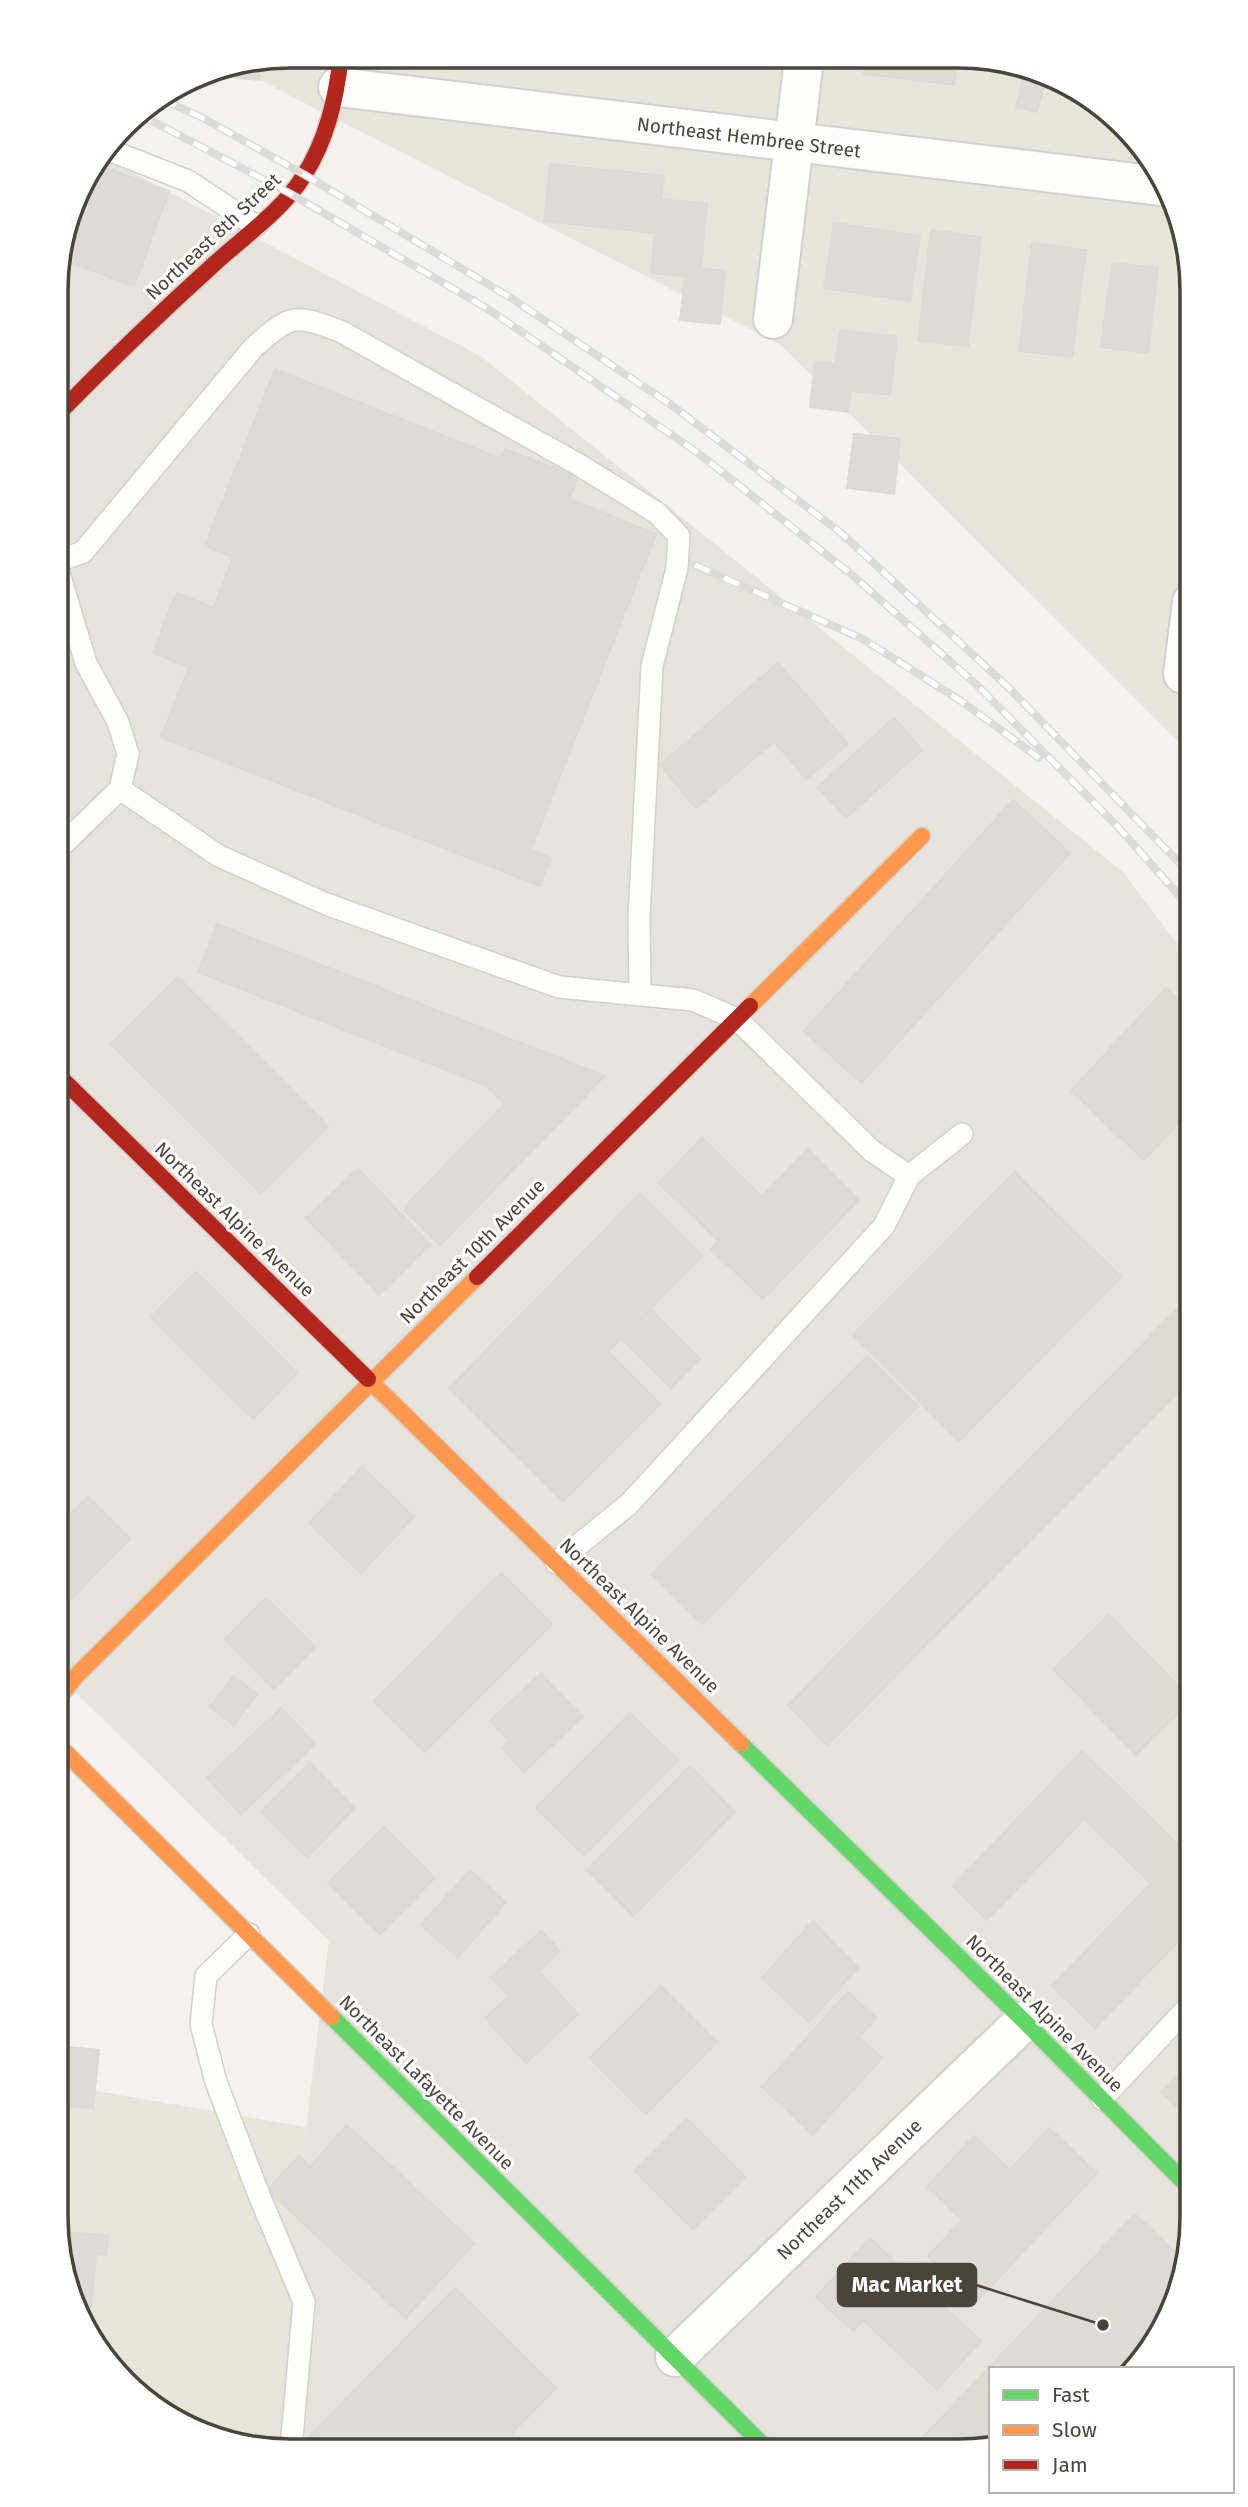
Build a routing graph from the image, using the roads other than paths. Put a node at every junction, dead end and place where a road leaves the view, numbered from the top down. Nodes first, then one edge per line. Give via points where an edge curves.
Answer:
1 (803, 68) edge
2 (340, 71) edge
3 (794, 143) junction
4 (116, 153) edge
5 (1153, 185) edge
6 (256, 226) junction
7 (773, 319) dead end
8 (69, 403) edge
9 (69, 557) edge
10 (69, 606) edge
11 (120, 789) junction
12 (922, 836) dead end
13 (69, 839) edge
14 (640, 995) junction
15 (737, 1018) junction
16 (69, 1086) edge
17 (962, 1134) dead end
18 (909, 1176) junction
19 (371, 1381) junction
20 (556, 1563) junction
21 (68, 1686) edge
22 (68, 1754) edge
23 (248, 1934) junction
24 (1179, 2017) edge
25 (1024, 2021) junction
26 (1102, 2099) junction
27 (1179, 2177) edge
28 (675, 2357) junction
29 (292, 2439) edge
30 (756, 2439) edge

1 - 3 street
2 - 3 street, Northeast Hembree Street
2 - 6 street, Northeast 8th Street via 327,132 311,167 291,194
3 - 5 street, Northeast Hembree Street
3 - 7 street
4 - 6 lane via 188,181
6 - 8 street, Northeast 8th Street
9 - 14 lane via 83,552 254,347 283,321 296,320 342,332 657,513 679,536 677,568 652,666 639,917
10 - 11 lane via 86,663 118,722 128,754
11 - 13 lane
11 - 14 lane via 219,856 326,904 559,987
12 - 15 street, Northeast 10th Avenue
14 - 15 lane via 693,1000
15 - 18 lane via 872,1151
15 - 19 street, Northeast 10th Avenue
16 - 19 street, Northeast Alpine Avenue
17 - 18 lane
18 - 20 lane via 884,1226 629,1504
19 - 20 street, Northeast Alpine Avenue
19 - 21 street, Northeast 10th Avenue
20 - 25 street, Northeast Alpine Avenue
22 - 23 street, Northeast Lafayette Avenue
23 - 28 street, Northeast Lafayette Avenue
23 - 29 lane via 206,1976 201,2024 216,2082 304,2302
24 - 26 lane
25 - 26 street, Northeast Alpine Avenue
25 - 28 street, Northeast 11th Avenue
26 - 27 street, Northeast Alpine Avenue
28 - 30 street, Northeast Lafayette Avenue

